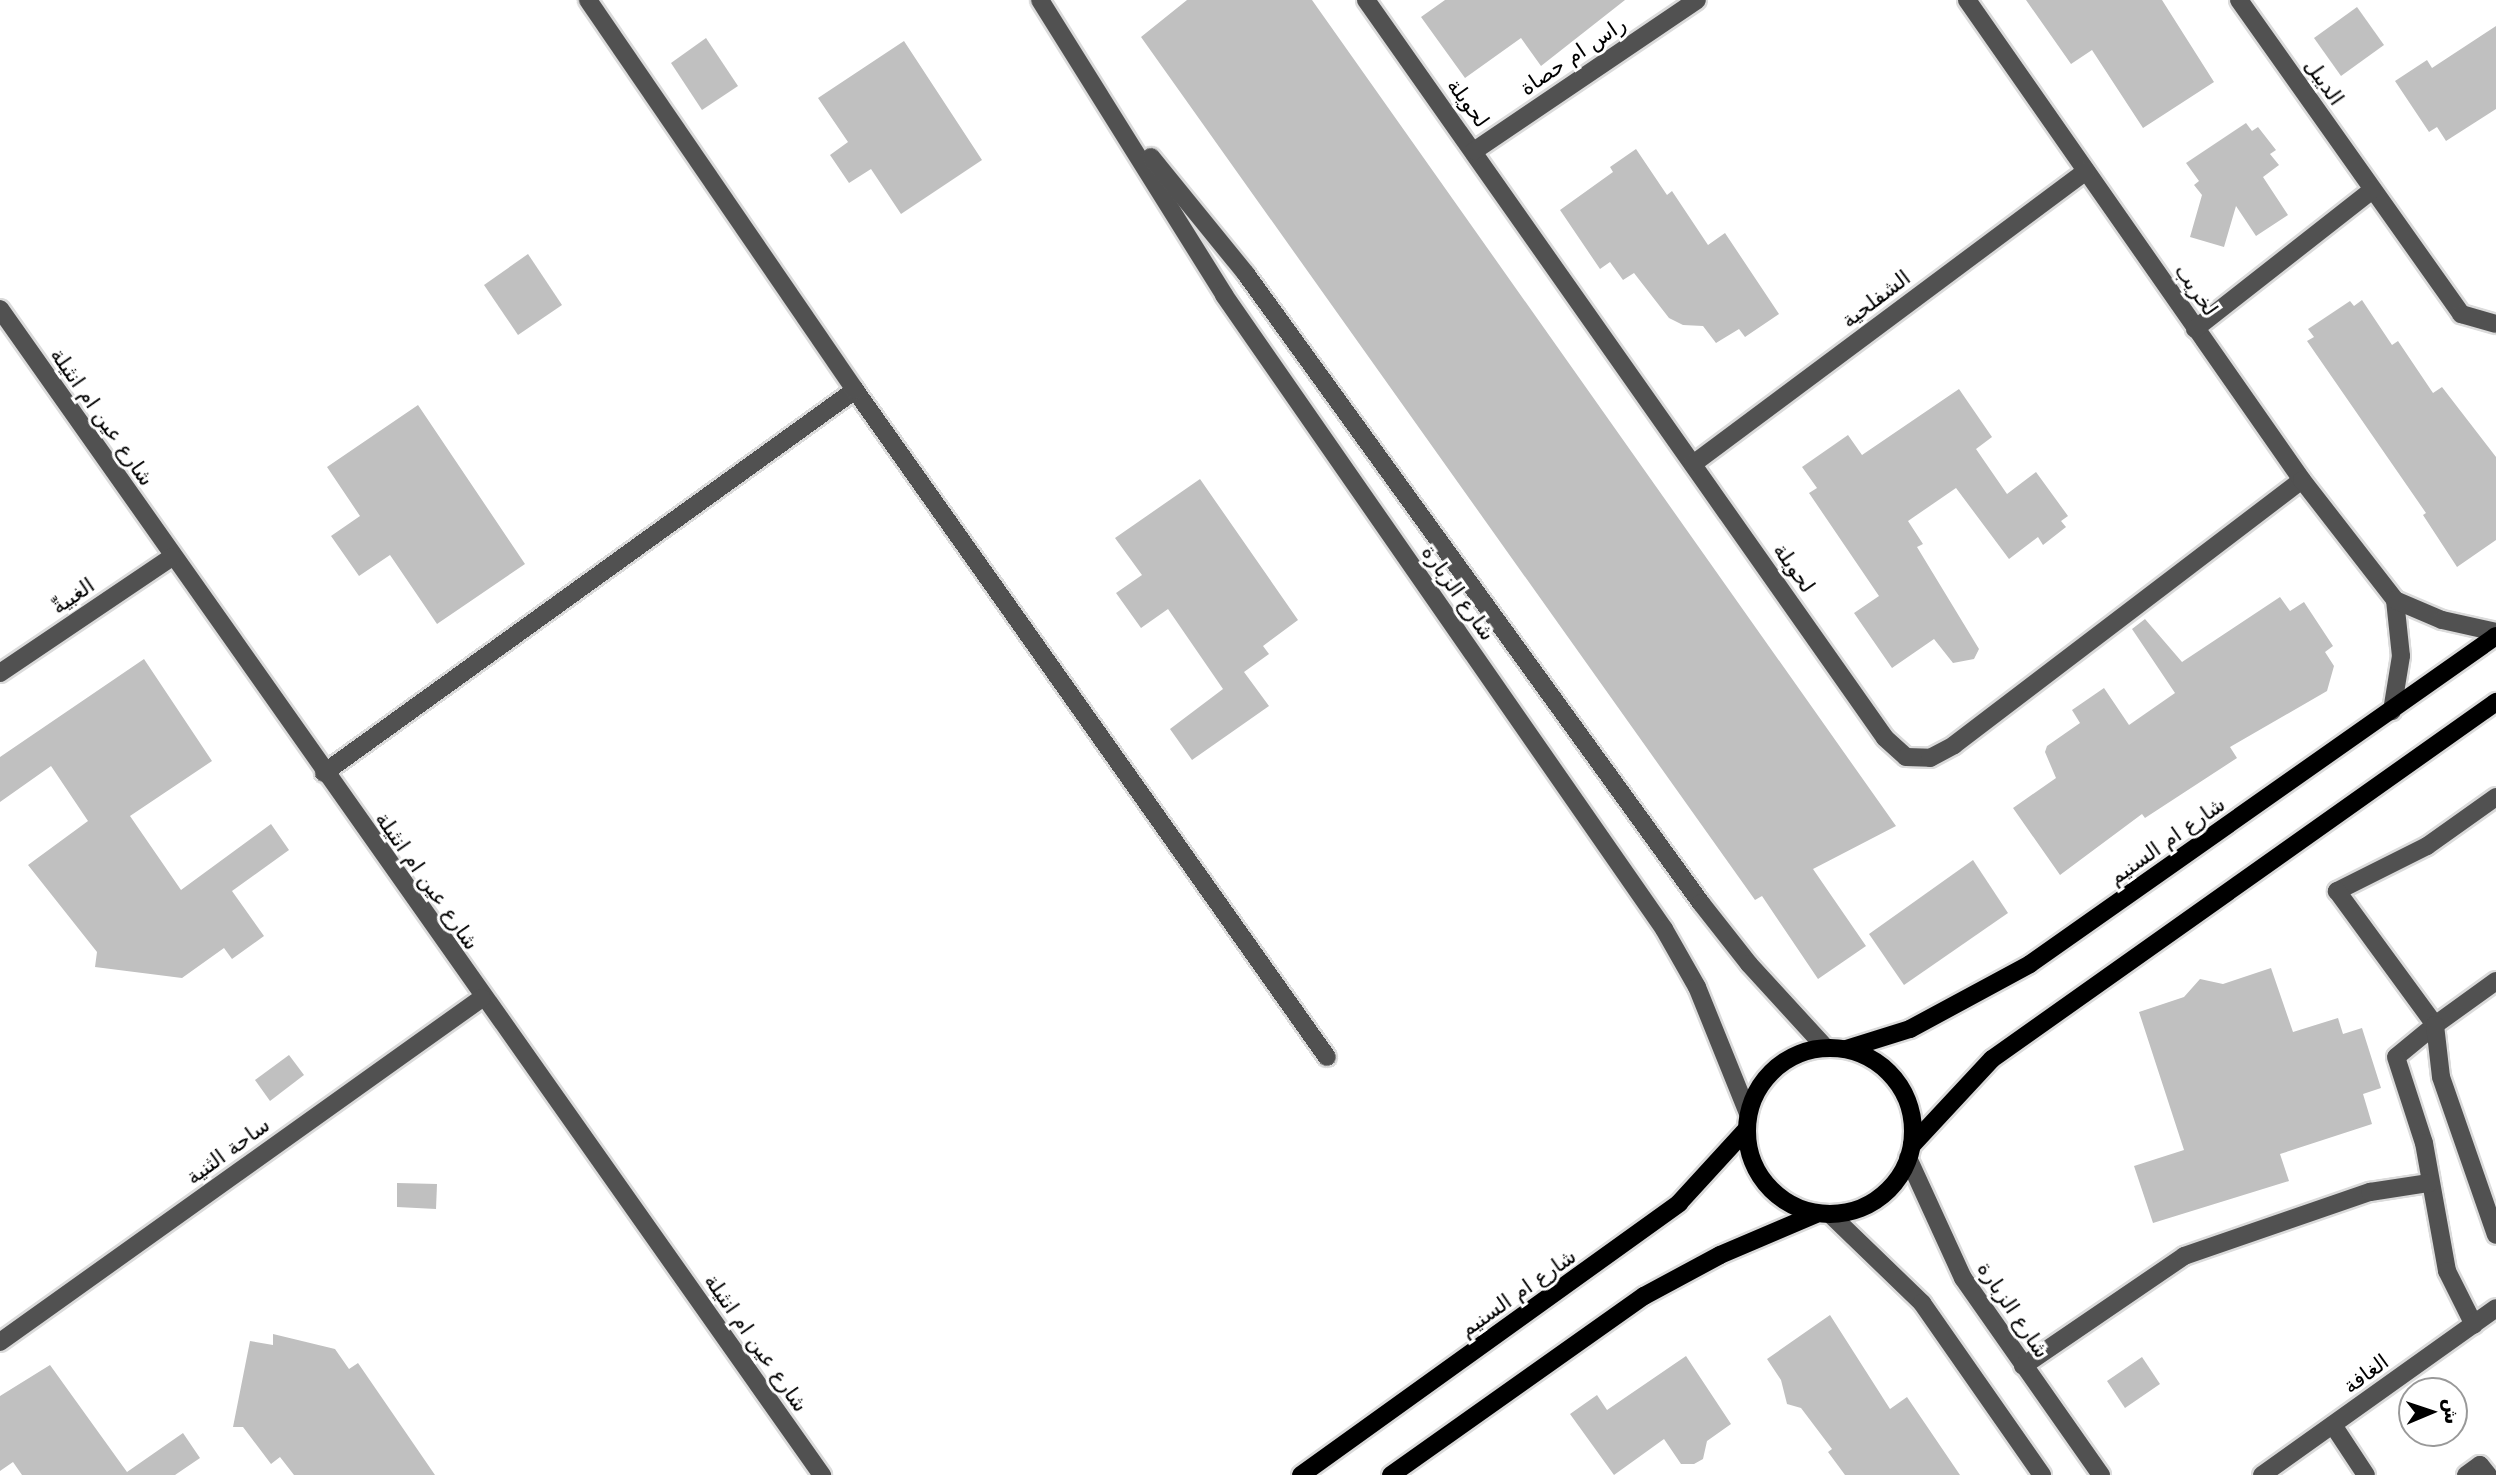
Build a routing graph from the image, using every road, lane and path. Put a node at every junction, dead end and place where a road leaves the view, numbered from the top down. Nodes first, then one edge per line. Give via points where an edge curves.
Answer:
1 (588, 0) edge
2 (1040, 0) edge
3 (1366, 0) edge
4 (1697, 0) edge
5 (1967, 0) edge
6 (2239, 0) edge
7 (1111, 108) junction
8 (1474, 151) junction
9 (2086, 171) junction
10 (2372, 190) junction
11 (0, 309) edge
12 (2496, 324) edge
13 (2195, 329) junction
14 (855, 390) junction
15 (1693, 464) junction
16 (2302, 480) junction
17 (172, 557) junction
18 (2395, 600) junction
19 (2496, 634) edge
20 (0, 673) edge
21 (2496, 702) edge
22 (2392, 711) junction
23 (324, 773) junction
24 (2496, 797) edge
25 (2496, 981) edge
26 (482, 998) junction
27 (2435, 1025) junction
28 (1826, 1048) junction
29 (1846, 1049) junction
30 (1327, 1057) dead end
31 (1747, 1121) junction
32 (1910, 1152) junction
33 (2429, 1183) junction
34 (1823, 1214) junction
35 (2496, 1235) edge
36 (2496, 1308) edge
37 (2474, 1325) junction
38 (0, 1342) edge
39 (2023, 1366) junction
40 (2333, 1425) junction
41 (822, 1475) edge
42 (1301, 1475) edge
43 (1391, 1475) edge
44 (2042, 1475) edge
45 (2101, 1475) edge
46 (2263, 1475) edge
47 (2367, 1475) edge
48 (2466, 1475) edge
49 (2488, 1475) edge

1 - 14 street
2 - 7 street, شارع الزبارة
3 - 8 street, لحويلة
4 - 8 street, راس ام حصاة
5 - 9 street, لخريب
6 - 10 street, الديبل
7 - 28 street, شارع الزبارة via 1246,274 1701,903
7 - 31 street, شارع الزبارة via 1224,295 1664,929 1696,987
8 - 15 street, لحويلة
9 - 13 street, لخريب
9 - 15 street, الشفلحية
10 - 12 street, الديبل via 2461,314
10 - 13 street
11 - 17 street, شارع عين ام انثيلة
13 - 16 street, لخريب
14 - 23 street
14 - 30 street
15 - 16 street, لحويلة via 1885,738 1906,757 1920,760 1954,745
16 - 18 street, لخريب
17 - 20 street, الغبيةّ
17 - 23 street, شارع عين ام انثيلة
18 - 19 street, لخريب via 2442,620
18 - 22 street via 2401,656
19 - 22 main road, شارع ام السنيم
21 - 32 main road via 1992,1059
22 - 29 main road, شارع ام السنيم via 2029,964 1910,1029
23 - 26 street, شارع عين ام انثيلة
24 - 27 street via 2427,846 2337,891
25 - 27 street
26 - 38 street, ساحة الثنية
26 - 41 street, شارع عين ام انثيلة
27 - 33 street via 2396,1057 2424,1143
27 - 35 street via 2441,1077
28 - 29 main road
28 - 31 main road via 1800,1053 1776,1067 1758,1088
29 - 32 main road via 1870,1058 1898,1085 1912,1120
31 - 34 main road via 1751,1159 1765,1185 1788,1204
31 - 42 main road, شارع ام السنيم via 1714,1169 1647,1227
32 - 34 main road via 1886,1193 1851,1212
32 - 39 street, شارع الزبارة via 1963,1278
33 - 37 street via 2447,1271
33 - 39 street via 2370,1192 2184,1256
34 - 43 main road via 1720,1255 1644,1296
34 - 44 street via 1922,1303
36 - 37 street, الغافة
37 - 40 street, الغافة
39 - 45 street, شارع الزبارة
40 - 46 street, الغافة
40 - 47 street
48 - 49 street via 2480,1465

